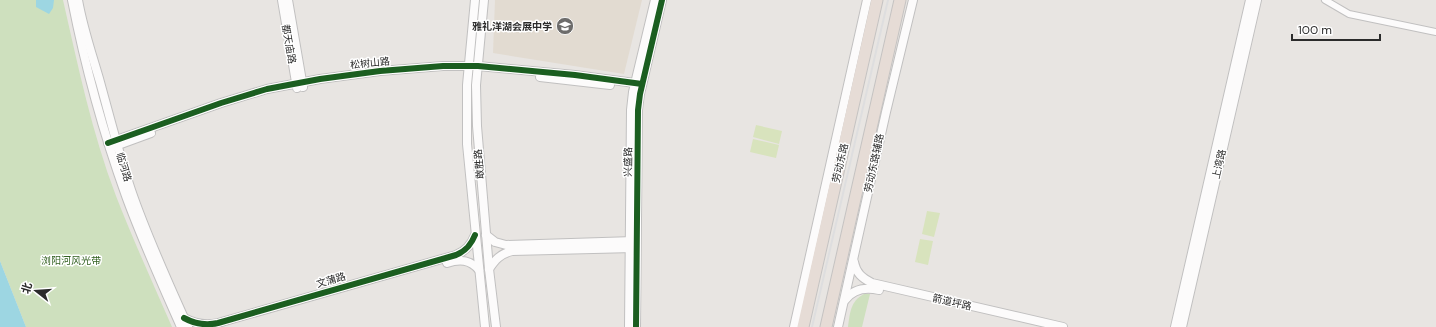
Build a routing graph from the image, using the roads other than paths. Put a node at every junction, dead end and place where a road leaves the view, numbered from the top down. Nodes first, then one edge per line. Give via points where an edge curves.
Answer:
1 (72, 0) edge
2 (78, 0) edge
3 (282, 0) edge
4 (288, 0) edge
5 (475, 0) edge
6 (484, 0) edge
7 (655, 0) edge
8 (662, 0) edge
9 (867, 0) edge
10 (877, 0) edge
11 (900, 0) edge
12 (913, 0) edge
13 (1250, 0) edge
14 (1257, 0) edge
15 (1325, 0) edge
16 (1436, 32) edge
17 (468, 68) junction
18 (478, 69) junction
19 (300, 86) junction
20 (638, 86) junction
21 (113, 144) junction
22 (475, 235) junction
23 (486, 235) junction
24 (633, 244) junction
25 (854, 259) junction
26 (489, 269) junction
27 (479, 270) junction
28 (845, 300) junction
29 (184, 318) junction
30 (181, 327) edge
31 (188, 327) edge
32 (225, 327) edge
33 (484, 327) edge
34 (496, 327) edge
35 (629, 327) edge
36 (636, 327) edge
37 (794, 327) edge
38 (803, 327) edge
39 (826, 327) edge
40 (838, 327) edge
41 (1041, 327) edge
42 (1063, 327) edge
43 (1175, 327) edge
44 (1182, 327) edge

1 - 21 main road, 临河路 via 91,83
2 - 21 main road, 临河路
3 - 19 main road, 都天庙路
4 - 19 main road, 都天庙路
5 - 17 main road, 敢胜路
6 - 18 main road, 敢胜路
7 - 20 main road, 兴盛路
8 - 20 main road, 兴盛路
9 - 37 main road
10 - 38 highway, 劳动东路
11 - 39 highway
12 - 25 main road, 劳动东路辅路
13 - 43 main road, 上湾路
14 - 44 main road, 上湾路
15 - 16 street via 1349,14
17 - 18 main road, 松树山路
17 - 19 main road, 松树山路 via 443,66 380,72
17 - 22 main road, 敢胜路 via 467,144
18 - 20 main road, 松树山路
18 - 23 main road, 敢胜路 via 476,85 479,168
19 - 21 main road, 松树山路
20 - 24 main road, 兴盛路
21 - 29 main road, 临河路 via 122,161 161,268
21 - 30 main road, 临河路 via 122,184
22 - 27 main road, 敢胜路
22 - 29 main road, 文蒲路 via 471,244 456,255 218,323 202,324
23 - 24 main road via 495,242 506,245
23 - 26 main road, 敢胜路
24 - 26 main road via 512,251 498,257
24 - 35 main road, 兴盛路
24 - 36 main road, 兴盛路
25 - 28 main road, 劳动东路辅路
25 - 42 main road, 箭道坪路 via 860,276 872,283
26 - 34 main road, 敢胜路
27 - 32 main road, 文蒲路 via 468,261 456,260
27 - 33 main road, 敢胜路
28 - 40 main road, 劳动东路辅路
28 - 41 main road, 箭道坪路 via 853,292 871,288
29 - 31 main road, 临河路

